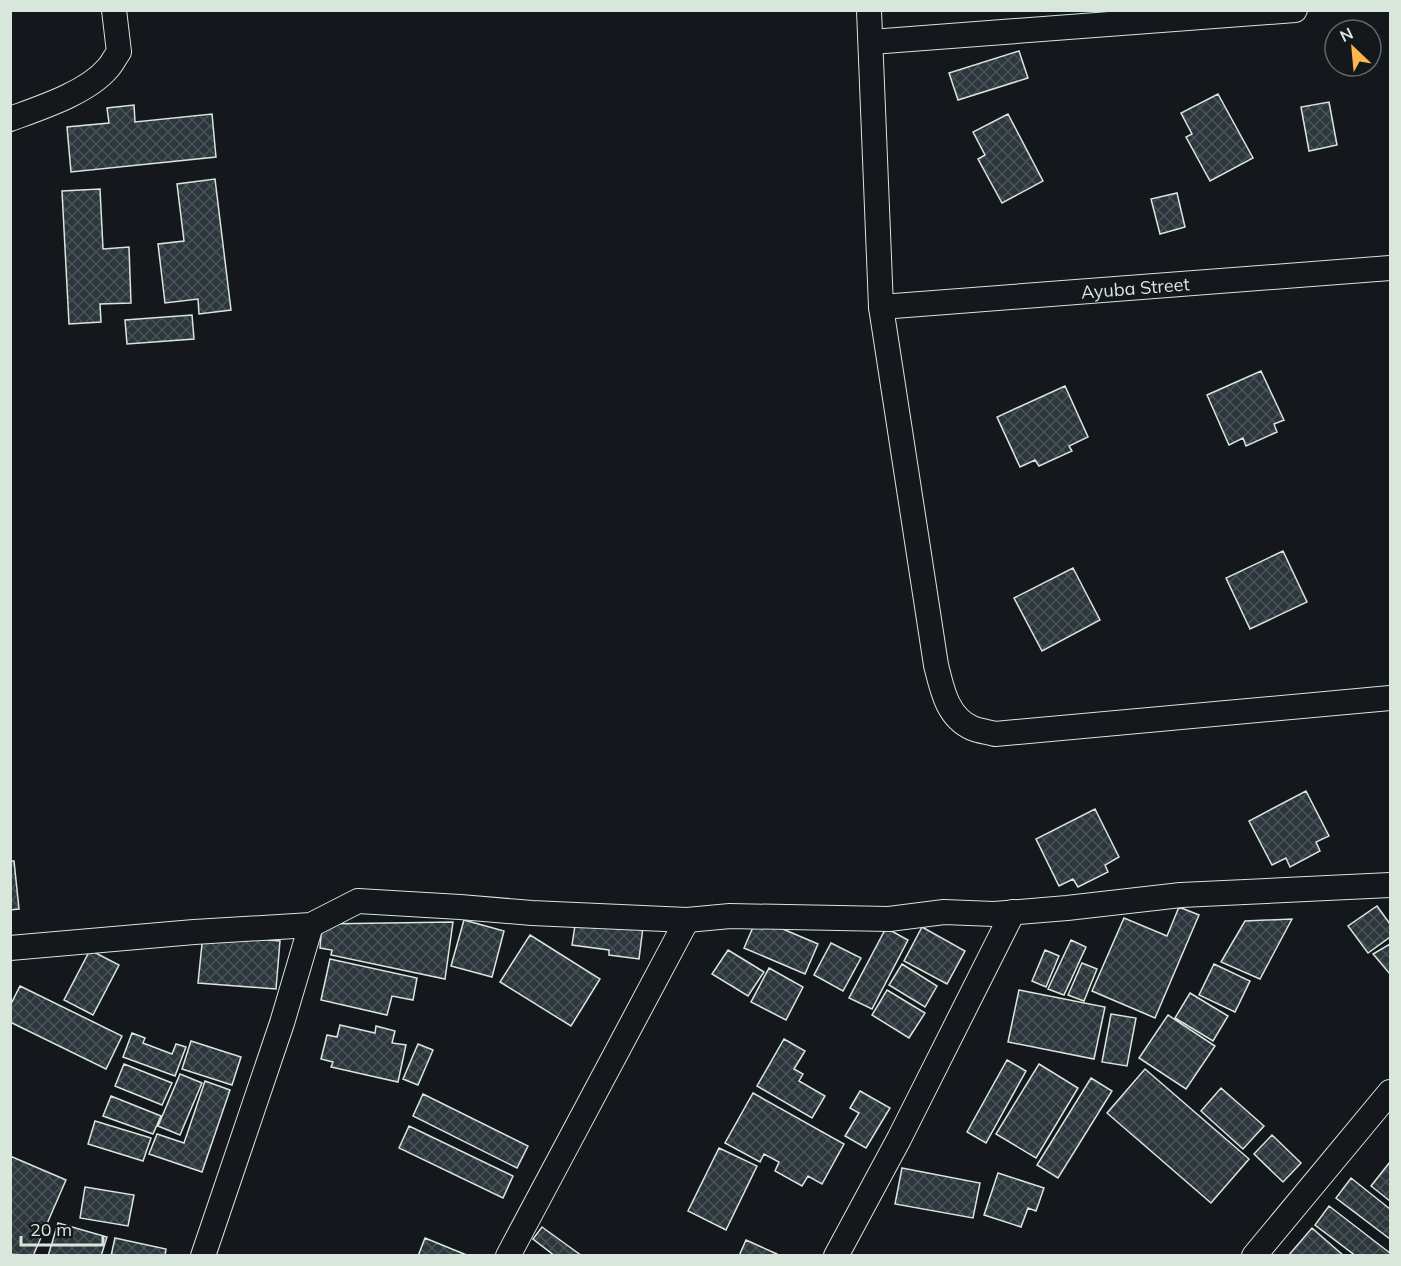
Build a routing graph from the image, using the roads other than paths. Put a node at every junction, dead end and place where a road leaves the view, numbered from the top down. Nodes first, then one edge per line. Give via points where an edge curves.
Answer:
1 (114, 10) edge
2 (869, 10) edge
3 (1295, 10) edge
4 (871, 42) junction
5 (10, 119) edge
6 (1390, 268) edge
7 (881, 307) junction
8 (1390, 698) edge
9 (1390, 885) edge
10 (1013, 912) junction
11 (687, 920) junction
12 (311, 925) junction
13 (10, 948) edge
14 (1390, 1092) edge
15 (204, 1256) edge
16 (508, 1256) edge
17 (836, 1256) edge
18 (1254, 1256) edge

1 - 5 street via 119,52 108,69 50,104
2 - 4 street
3 - 4 street
4 - 7 street
6 - 7 street, Ayuba Street
7 - 8 street via 936,665 953,714 972,728 995,734
9 - 10 street via 1181,895
10 - 11 street via 944,912 889,919 741,916
10 - 17 street
11 - 12 street via 358,901
11 - 16 street
12 - 13 street
12 - 15 street
14 - 18 street

